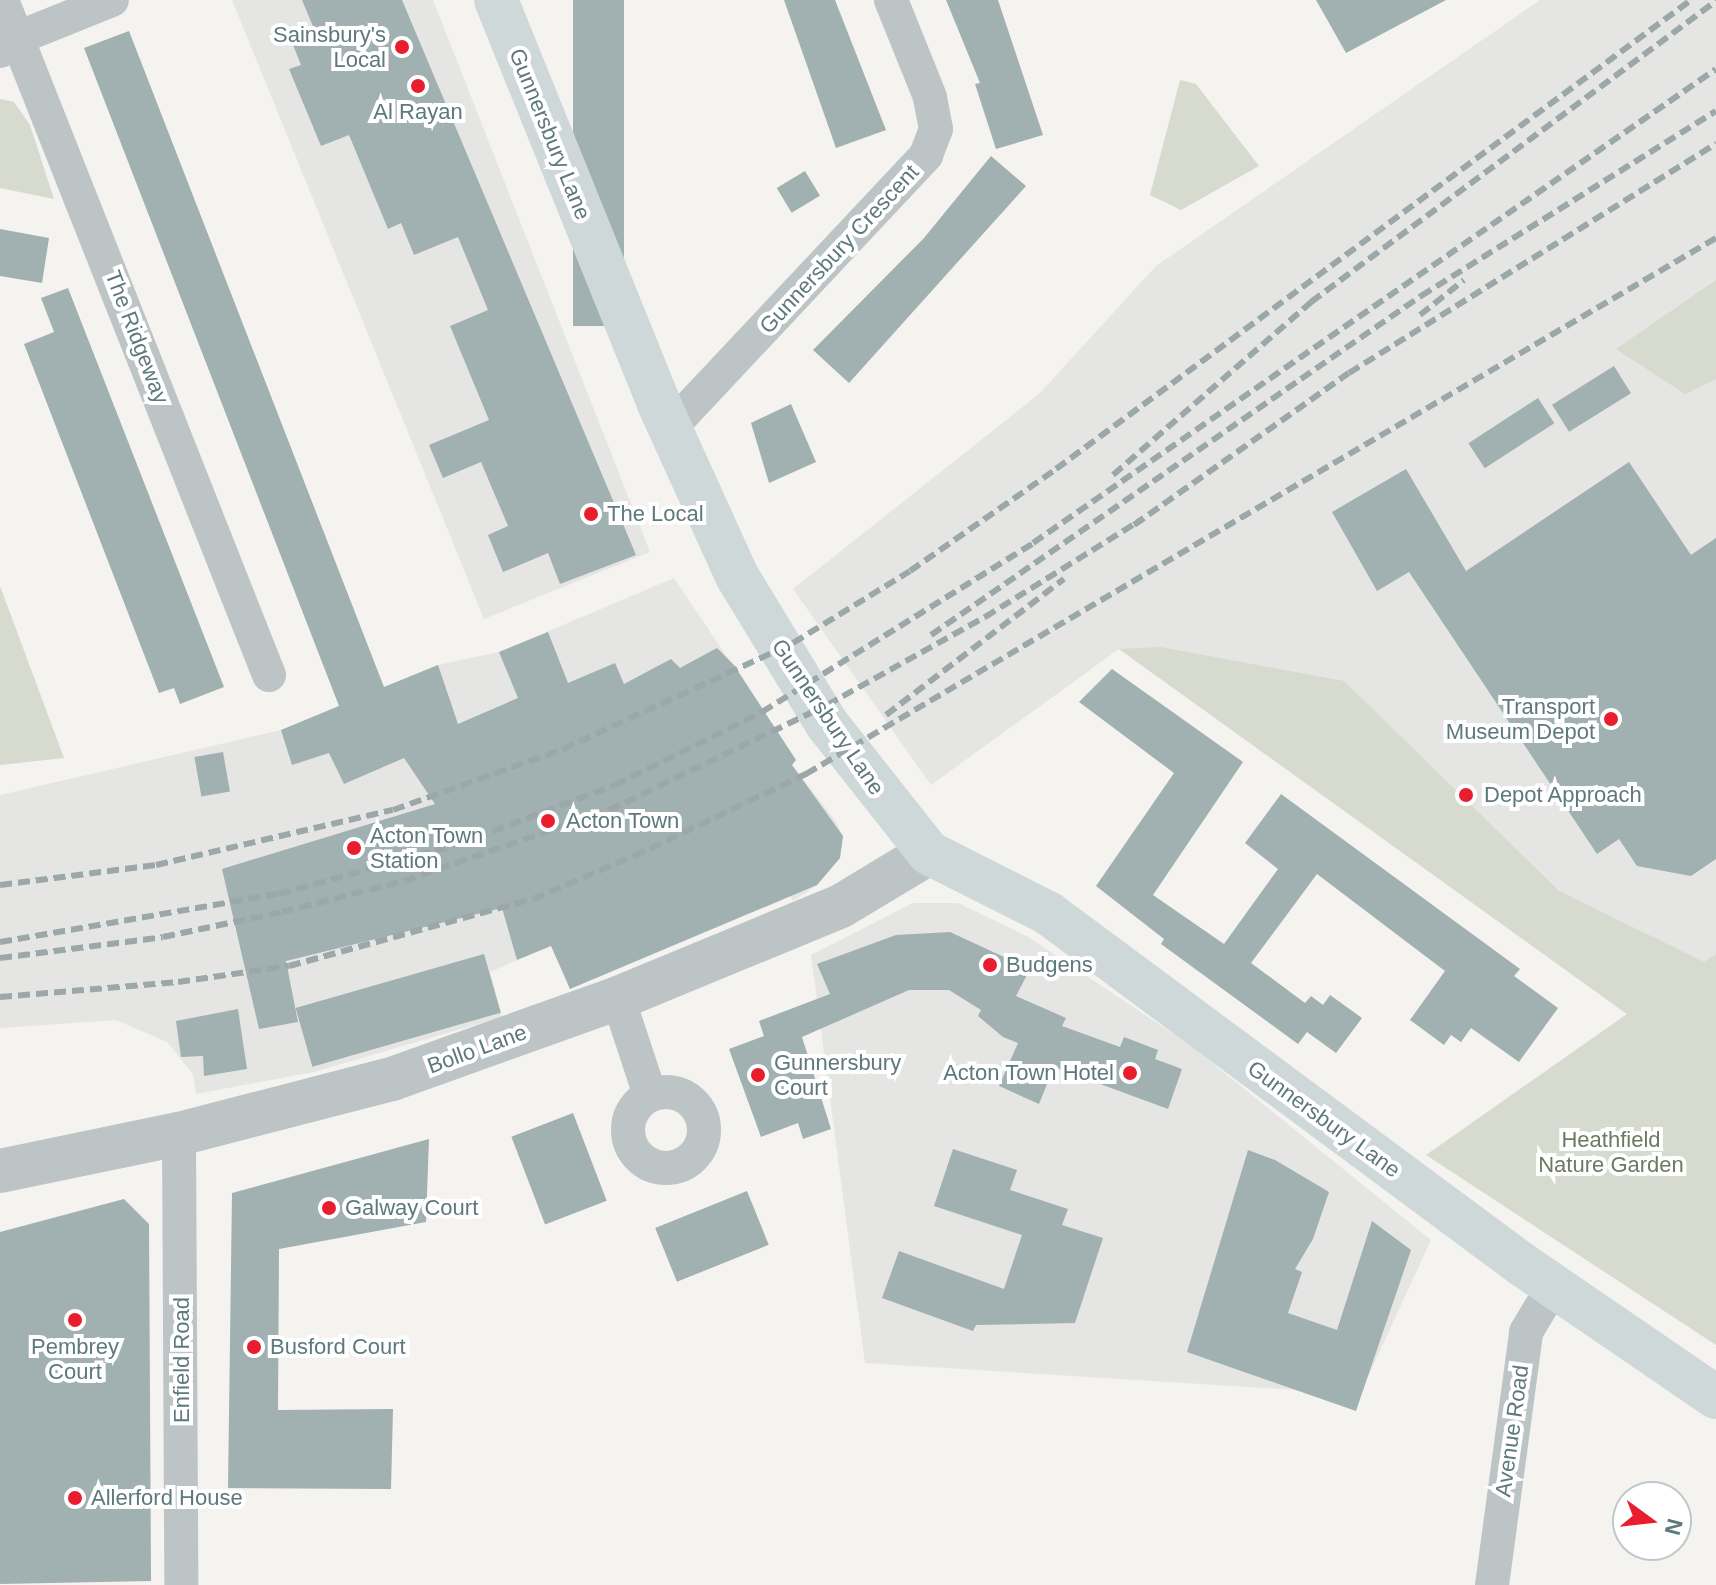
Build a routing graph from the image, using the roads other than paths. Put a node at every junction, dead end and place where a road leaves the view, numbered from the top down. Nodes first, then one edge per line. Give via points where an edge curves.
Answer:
1 (2, 0) edge
2 (112, 0) edge
3 (496, 0) edge
4 (891, 0) edge
5 (10, 44) edge
6 (671, 427) junction
7 (269, 675) dead end
8 (929, 853) junction
9 (618, 998) junction
10 (650, 1095) dead end
11 (179, 1134) junction
12 (0, 1171) edge
13 (1554, 1285) junction
14 (1716, 1397) edge
15 (181, 1585) edge
16 (1492, 1585) edge

1 - 5 street, The Ridgeway
2 - 5 street
3 - 6 main road, Gunnersbury Lane
4 - 6 street, Gunnersbury Crescent via 930,97 936,129 926,155
5 - 7 street, The Ridgeway
6 - 8 main road, Gunnersbury Lane via 734,568 827,724
8 - 9 street, Bollo Lane via 841,906
8 - 13 main road, Gunnersbury Lane via 1048,913
9 - 10 street
9 - 11 street, Bollo Lane via 392,1079
11 - 12 street, Bollo Lane
11 - 15 street, Enfield Road
13 - 14 main road, Gunnersbury Lane
13 - 16 street, Avenue Road via 1526,1332

